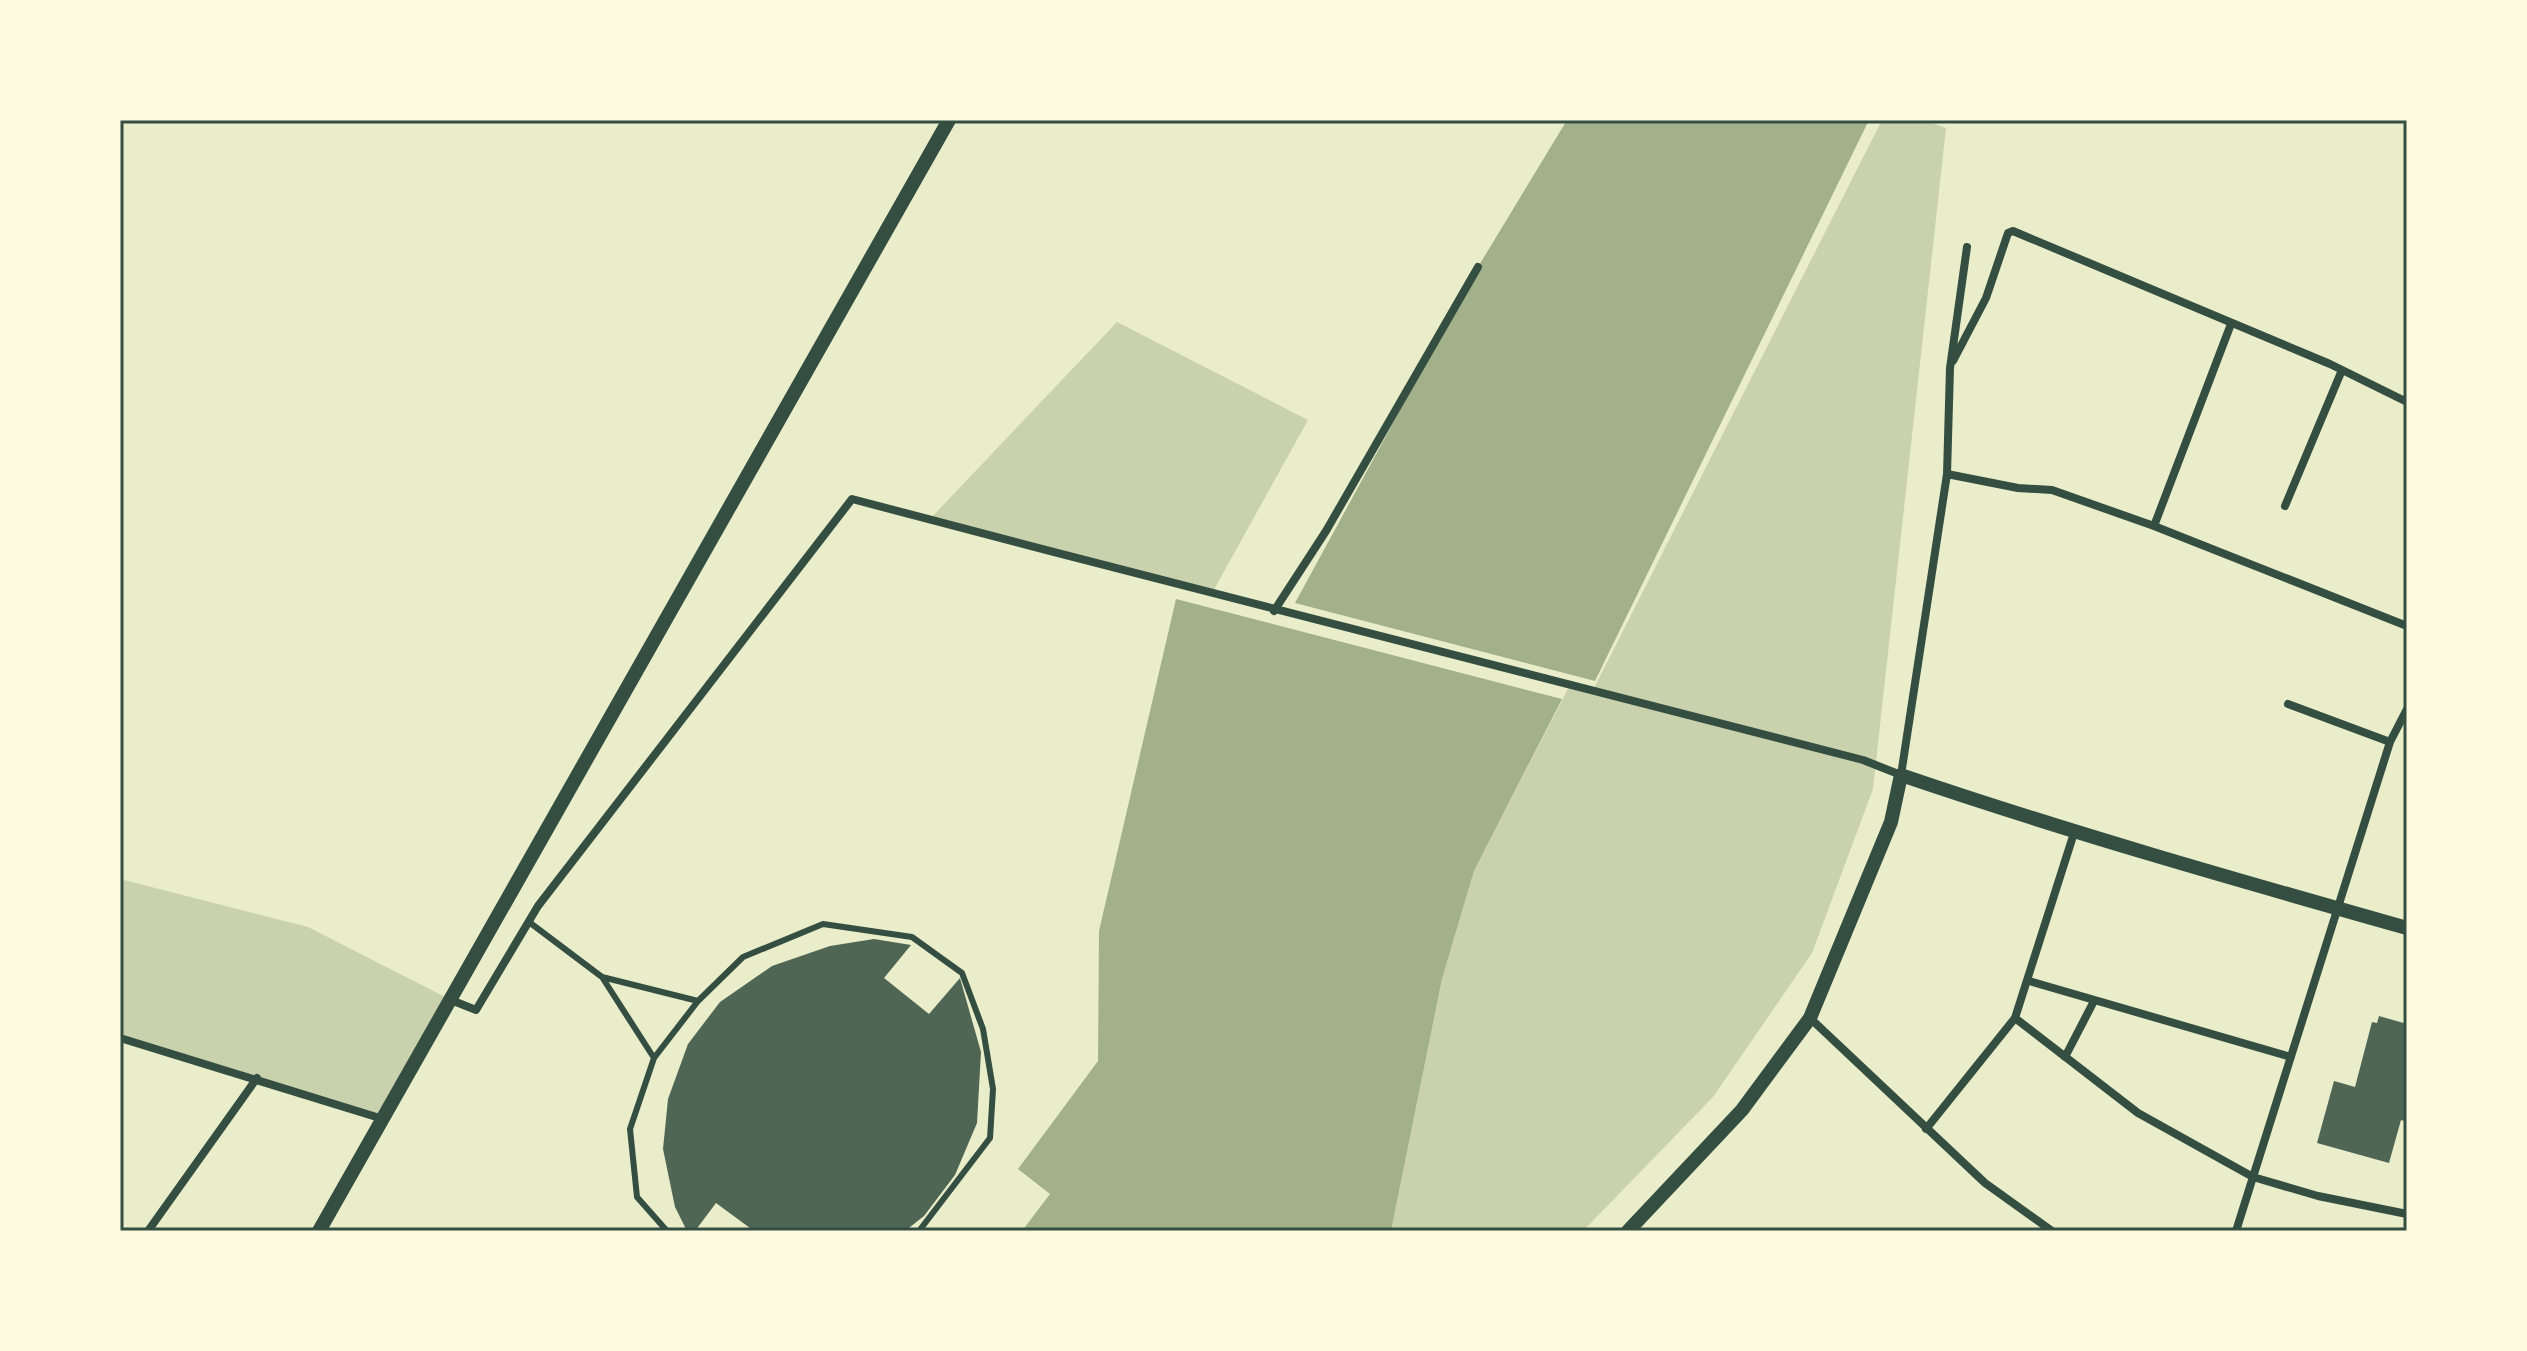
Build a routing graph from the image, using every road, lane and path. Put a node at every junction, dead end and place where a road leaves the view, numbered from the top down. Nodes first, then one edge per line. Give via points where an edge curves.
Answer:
1 (949, 120) edge
2 (1967, 247) dead end
3 (1478, 267) dead end
4 (2231, 324) junction
5 (1950, 368) junction
6 (2342, 370) junction
7 (2407, 402) edge
8 (1947, 474) junction
9 (2285, 506) dead end
10 (2154, 526) junction
11 (1274, 611) junction
12 (2407, 626) edge
13 (2288, 704) dead end
14 (2407, 709) edge
15 (2390, 742) junction
16 (1901, 775) junction
17 (2074, 833) junction
18 (2339, 912) junction
19 (529, 922) junction
20 (2407, 928) edge
21 (602, 977) junction
22 (2029, 981) junction
23 (451, 1000) junction
24 (698, 1001) junction
25 (2094, 1001) junction
26 (1810, 1018) junction
27 (2015, 1018) junction
28 (120, 1038) edge
29 (2065, 1057) junction
30 (2291, 1057) junction
31 (654, 1058) junction
32 (257, 1078) junction
33 (384, 1119) junction
34 (1926, 1129) junction
35 (2253, 1177) junction
36 (2407, 1214) edge
37 (148, 1231) edge
38 (319, 1231) edge
39 (667, 1231) edge
40 (919, 1231) edge
41 (1628, 1231) edge
42 (2052, 1231) edge
43 (2236, 1231) edge

1 - 23 street
2 - 5 street
3 - 11 street
4 - 5 street via 2013,231
4 - 6 street
4 - 10 street
5 - 8 street
6 - 7 street
6 - 9 street
8 - 10 street via 2052,490
8 - 16 street
10 - 12 street
11 - 16 street via 1594,688 1863,760
11 - 19 street via 852,499
13 - 15 street
14 - 15 street
15 - 18 street
16 - 17 street
16 - 26 street via 1891,822
17 - 18 street
17 - 22 street
18 - 20 street
18 - 30 street
19 - 21 lane
19 - 23 street via 476,1010
21 - 24 lane
21 - 31 lane
22 - 25 street
22 - 27 street
23 - 33 street
24 - 31 lane
24 - 40 lane via 743,957 823,924 912,937 962,973 983,1029 993,1089 990,1138
25 - 29 street
25 - 30 street
26 - 34 street
26 - 41 street via 1742,1110
27 - 29 street
27 - 34 street
28 - 32 street
29 - 35 street via 2138,1113
30 - 35 street
31 - 39 lane via 630,1129 637,1197
32 - 33 street
32 - 37 street
33 - 38 street
34 - 42 street via 1985,1183
35 - 36 street
35 - 43 street

